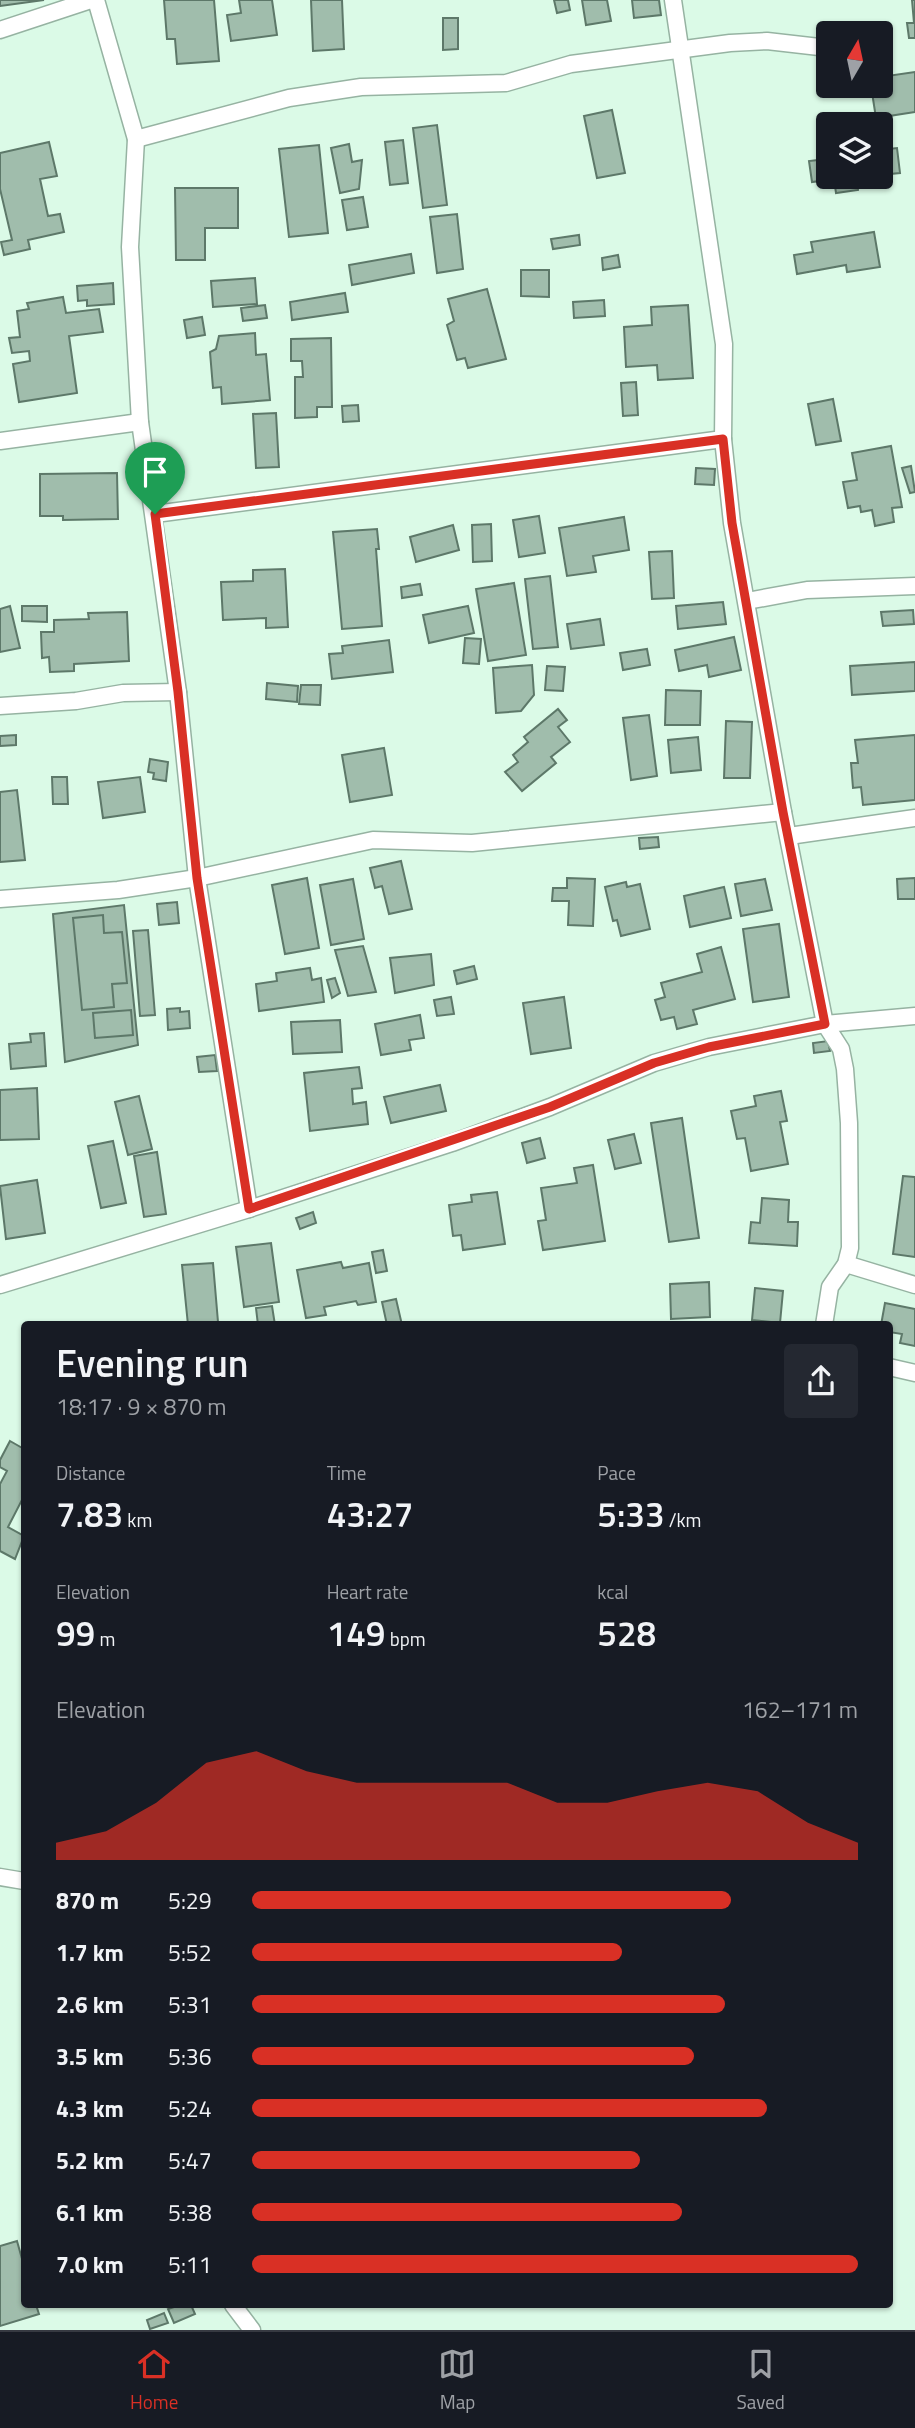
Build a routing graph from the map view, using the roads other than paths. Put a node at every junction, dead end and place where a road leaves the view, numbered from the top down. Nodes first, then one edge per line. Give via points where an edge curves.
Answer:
1 (94, 0) edge
2 (673, 0) edge
3 (0, 30) edge
4 (816, 47) edge
5 (679, 50) junction
6 (136, 139) junction
7 (141, 422) junction
8 (723, 439) junction
9 (0, 441) edge
10 (155, 514) junction
11 (915, 586) edge
12 (747, 601) junction
13 (178, 692) junction
14 (0, 706) edge
15 (783, 812) junction
16 (915, 818) edge
17 (789, 836) junction
18 (197, 878) junction
19 (0, 899) edge
20 (915, 1016) edge
21 (825, 1024) junction
22 (249, 1209) junction
23 (846, 1264) junction
24 (0, 1285) edge
25 (915, 1285) edge
26 (825, 1321) edge
27 (893, 1368) edge
28 (915, 1373) edge
29 (0, 1877) edge
30 (21, 1880) edge
31 (235, 2308) edge
32 (251, 2330) edge

1 - 3 street
1 - 6 street
2 - 5 street
4 - 5 street via 767,41
5 - 6 street via 571,64 506,83 361,87 289,98
5 - 8 street via 724,344
6 - 7 street via 130,247
7 - 9 street
7 - 10 street
8 - 10 street
8 - 12 street
10 - 13 street
11 - 12 street via 807,590
12 - 15 street
13 - 14 street
13 - 18 street
15 - 17 street
15 - 18 street via 472,843 373,840
16 - 17 street
17 - 21 street
18 - 19 street via 118,890
18 - 22 street
20 - 21 street
21 - 22 street via 654,1063 550,1107
21 - 23 street via 841,1049 849,1123 851,1242
22 - 24 street
23 - 25 street
23 - 26 street via 830,1287
27 - 28 street
29 - 30 street
31 - 32 street

